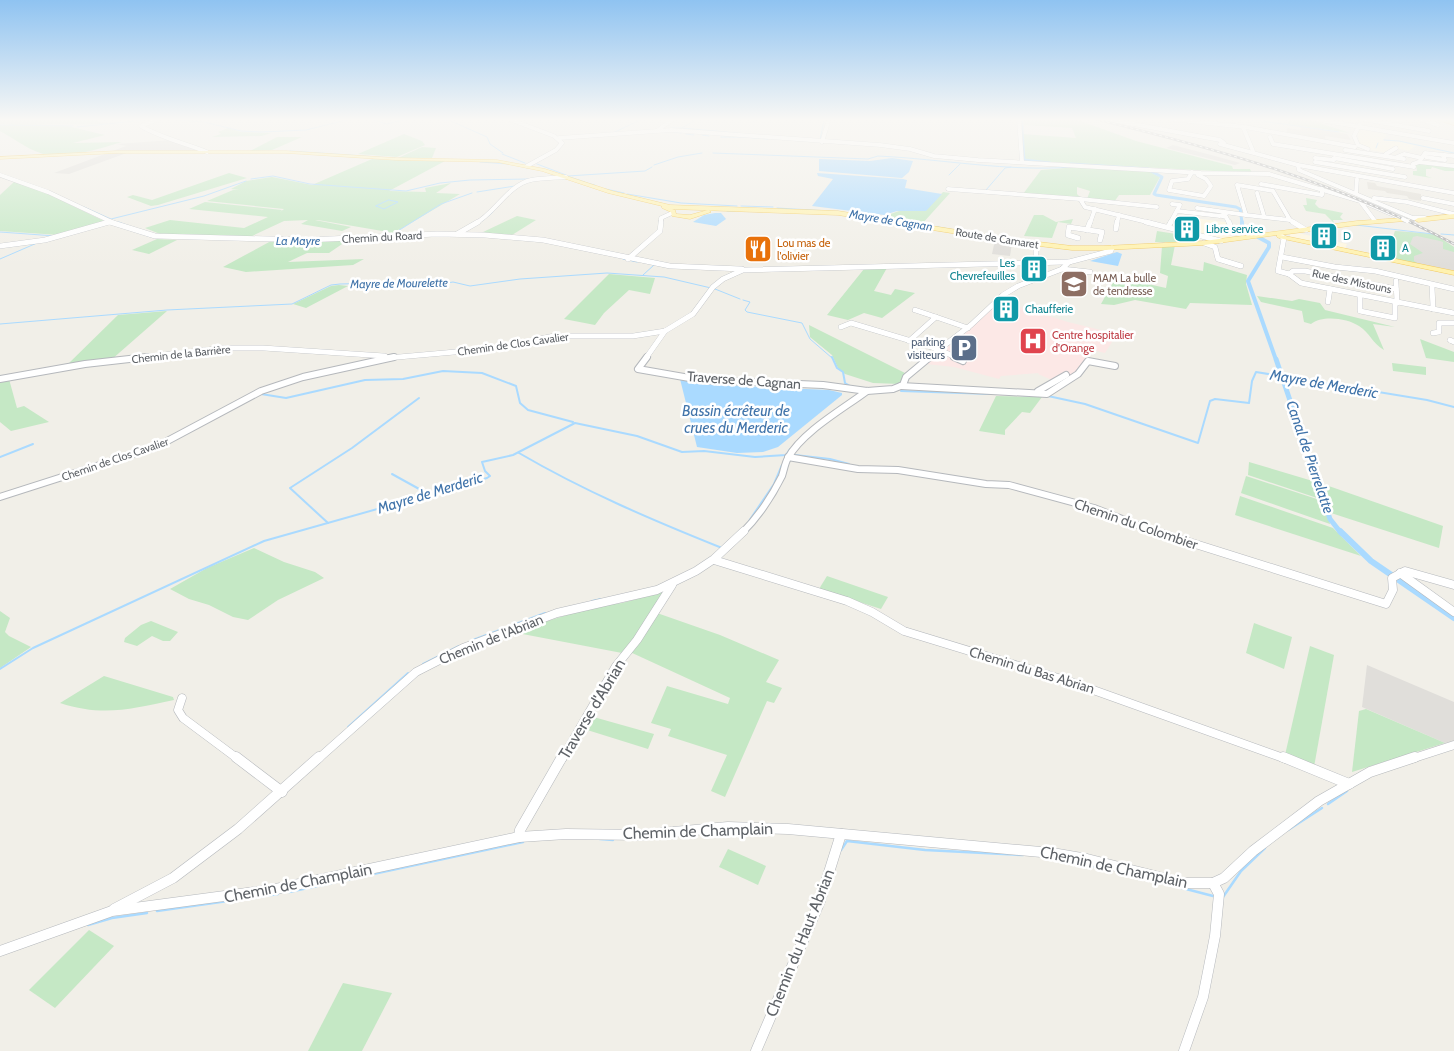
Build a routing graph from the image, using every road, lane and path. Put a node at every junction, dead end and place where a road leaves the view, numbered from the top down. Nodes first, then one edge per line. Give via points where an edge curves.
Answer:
1 (534, 168) edge
2 (1127, 168) edge
3 (1299, 168) edge
4 (1316, 168) edge
5 (1353, 168) edge
6 (1388, 168) edge
7 (1403, 168) edge
8 (1409, 168) edge
9 (1413, 168) edge
10 (1393, 169) dead end
11 (1367, 171) junction
12 (1410, 171) junction
13 (1195, 172) junction
14 (0, 176) edge
15 (563, 176) junction
16 (1364, 177) junction
17 (1357, 179) dead end
18 (1259, 184) dead end
19 (1401, 184) junction
20 (1322, 188) junction
21 (1424, 188) junction
22 (948, 189) dead end
23 (1442, 191) junction
24 (1257, 193) dead end
25 (1356, 193) junction
26 (1454, 193) edge
27 (1366, 197) junction
28 (1080, 199) junction
29 (1422, 200) junction
30 (1360, 201) junction
31 (1407, 202) junction
32 (1441, 202) junction
33 (1172, 204) dead end
34 (1454, 204) edge
35 (1157, 207) dead end
36 (1196, 208) dead end
37 (1095, 209) junction
38 (1178, 210) junction
39 (699, 211) junction
40 (674, 212) junction
41 (1445, 212) junction
42 (1119, 215) junction
43 (1224, 215) junction
44 (1246, 215) junction
45 (1264, 216) junction
46 (1454, 216) edge
47 (1438, 218) junction
48 (1290, 220) junction
49 (1405, 220) joint
50 (1418, 220) tunnel mouth
51 (1375, 221) junction
52 (110, 222) junction
53 (1230, 225) dead end
54 (1168, 227) junction
55 (1116, 229) dead end
56 (1087, 230) junction
57 (1306, 230) junction
58 (457, 234) junction
59 (1278, 235) junction
60 (1078, 238) dead end
61 (1100, 240) dead end
62 (1221, 241) junction
63 (1204, 243) junction
64 (0, 246) edge
65 (1036, 248) dead end
66 (1112, 248) junction
67 (1282, 257) junction
68 (628, 259) junction
69 (1036, 262) junction
70 (1064, 265) junction
71 (1241, 266) dead end
72 (1334, 267) junction
73 (743, 270) junction
74 (1090, 272) dead end
75 (1289, 274) junction
76 (1454, 274) edge
77 (1333, 277) junction
78 (1396, 281) dead end
79 (1432, 284) junction
80 (1330, 289) junction
81 (1396, 289) junction
82 (1454, 289) edge
83 (1360, 295) junction
84 (1328, 302) dead end
85 (1396, 303) junction
86 (1433, 309) junction
87 (915, 310) dead end
88 (1454, 313) edge
89 (936, 317) junction
90 (1454, 323) edge
91 (841, 327) dead end
92 (968, 328) junction
93 (664, 331) junction
94 (1433, 333) dead end
95 (909, 341) junction
96 (938, 349) junction
97 (393, 357) junction
98 (963, 361) dead end
99 (1115, 366) dead end
100 (1066, 375) dead end
101 (0, 379) edge
102 (901, 386) junction
103 (862, 391) junction
104 (1035, 392) junction
105 (788, 457) junction
106 (0, 498) edge
107 (714, 560) junction
108 (1396, 575) junction
109 (672, 584) junction
110 (1454, 585) edge
111 (1454, 612) edge
112 (182, 698) dead end
113 (1454, 745) edge
114 (1349, 784) junction
115 (282, 792) junction
116 (841, 834) junction
117 (519, 837) junction
118 (1213, 883) junction
119 (112, 910) junction
120 (0, 951) edge
121 (756, 1051) edge
122 (1184, 1051) edge

1 - 15 main road, Route de Camaret
2 - 13 street
3 - 25 street
4 - 16 street
5 - 11 street
6 - 10 street
7 - 12 street
8 - 12 street
9 - 12 street
11 - 12 street
11 - 16 street
12 - 19 street
13 - 13 street via 1188,179 1172,181 1169,190 1204,196 1211,189 1206,179
13 - 20 street via 1274,174
14 - 52 street, Chemin du Roard via 48,192
15 - 40 main road, Route de Camaret
15 - 58 street via 529,180 514,189 484,219
16 - 19 street
17 - 25 street
18 - 20 street via 1322,195
19 - 21 street
20 - 30 street
21 - 23 street
21 - 29 street
22 - 28 street
23 - 26 street
23 - 32 street
24 - 45 street
25 - 27 street
27 - 31 street
27 - 47 street via 1414,218
28 - 35 street
28 - 37 street via 1085,207
29 - 31 street
29 - 32 street
29 - 41 street
30 - 49 street
30 - 51 street
31 - 41 street
32 - 34 street
33 - 38 street via 1180,205
36 - 43 street
37 - 42 street
37 - 56 street
38 - 43 street
38 - 54 street
39 - 40 main road, Route de Camaret via 690,207
39 - 40 main road, Route de Camaret via 690,217
39 - 66 main road, Route de Camaret via 759,208 838,213 1028,243
40 - 68 street via 660,219 660,231
41 - 46 main road
41 - 47 main road
42 - 54 street
42 - 55 street
43 - 44 street
43 - 53 street
44 - 45 street
44 - 48 street via 1235,184 1273,191
45 - 48 street
47 - 50 main road
48 - 57 street
49 - 51 main road, Route de Camaret
51 - 57 main road, Route de Camaret
52 - 58 street, Chemin du Roard via 148,235 187,238 307,240
52 - 64 street via 45,240
54 - 62 street
56 - 60 street via 1069,227 1068,235
56 - 61 street via 1102,232
57 - 59 main road, Route de Camaret
58 - 68 street, Chemin du Roard via 542,240
59 - 62 main road, Route de Camaret
59 - 67 street via 1284,238
59 - 76 main road
62 - 63 main road, Route de Camaret
63 - 66 main road, Route de Camaret
63 - 71 street via 1215,247 1218,259
65 - 69 street
66 - 70 street via 1092,258
67 - 72 street
67 - 75 street via 1278,271
68 - 73 street, Chemin du Roard via 670,266
69 - 70 street, Chemin de Clos Cavalier
69 - 73 street, Chemin de Clos Cavalier
70 - 74 street
70 - 92 street via 1013,288
72 - 77 street
72 - 79 street via 1371,270
73 - 93 street, Chemin de Clos Cavalier via 723,279 692,314
75 - 77 street, Rue des Mistouns via 1300,270
75 - 80 street, Rue des Mistouns via 1301,283
77 - 81 street, Rue des Mistouns
78 - 81 street
79 - 82 street
79 - 86 street
80 - 83 street, Rue des Mistouns
80 - 84 street
81 - 85 street, Rue des Mistouns
83 - 85 street, Rue des Mistouns
83 - 85 street via 1360,312 1395,318
85 - 86 street, Rue des Mistouns
86 - 88 street, Rue des Mistouns
87 - 89 street
89 - 92 street
89 - 95 street
90 - 94 street via 1439,323 1439,332
91 - 95 street via 851,323
92 - 96 street
93 - 97 street, Chemin de Clos Cavalier via 633,336 554,336 476,351
93 - 103 street, Traverse de Cagnan via 638,369 701,380
95 - 96 street
96 - 98 street
96 - 102 street via 906,377
97 - 101 street, Chemin de la Barrière via 224,348 86,364
97 - 106 street, Chemin de Clos Cavalier via 272,386 156,447
99 - 104 street via 1088,361 1082,370 1051,393
100 - 104 street
102 - 103 street
102 - 104 street
103 - 105 street, Chemin de l'Abrian
105 - 107 street, Chemin de l'Abrian via 782,474 754,519
105 - 108 street, Chemin du Colombier via 852,468 884,472 898,470 1008,485 1094,508 1174,539 1386,604
107 - 109 street, Chemin de l'Abrian
107 - 114 street, Chemin du Bas Abrian via 847,601 904,631 1071,682
108 - 110 street via 1413,572
108 - 111 street
109 - 115 street, Chemin de l'Abrian via 639,595 557,613 429,664 416,672
109 - 117 street, Traverse d'Abrian via 637,640 616,666 520,830
112 - 115 street via 178,710 182,718
113 - 114 street via 1370,772
114 - 118 street via 1319,802 1253,851 1224,878
115 - 119 street, Chemin de l'Abrian via 173,878
116 - 117 street, Chemin de Champlain via 788,828 728,827 641,834
116 - 118 street, Chemin de Champlain via 1052,853 1183,883
116 - 121 street, Chemin du Haut Abrian via 820,900
117 - 119 street, Chemin de Champlain via 276,889
118 - 122 street via 1219,894 1215,936 1203,997
119 - 120 street, Chemin de Champlain

